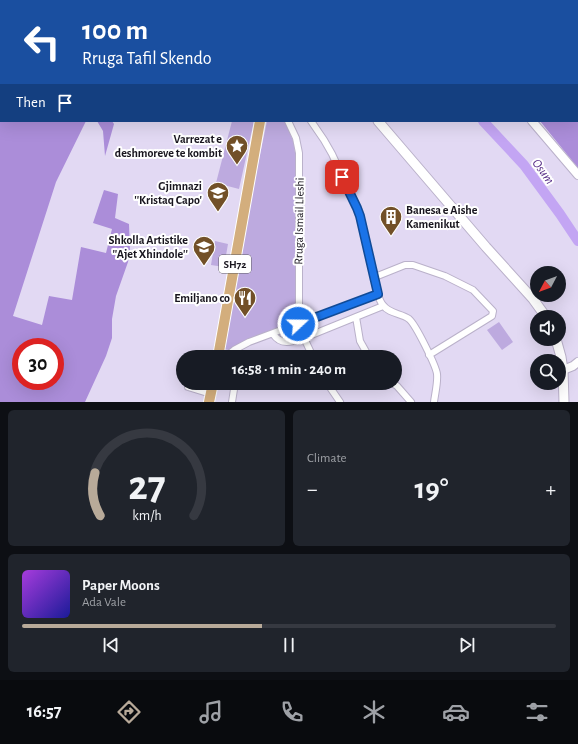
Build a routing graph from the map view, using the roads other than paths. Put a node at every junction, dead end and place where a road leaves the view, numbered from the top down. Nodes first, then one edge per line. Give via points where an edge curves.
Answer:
1 (260, 122) edge
2 (265, 122) edge
3 (288, 122) edge
4 (312, 122) edge
5 (379, 122) edge
6 (533, 122) edge
7 (252, 171) junction
8 (578, 175) edge
9 (375, 277) junction
10 (378, 294) junction
11 (383, 306) junction
12 (541, 310) edge
13 (356, 317) junction
14 (298, 324) junction
15 (273, 334) junction
16 (304, 338) junction
17 (226, 350) edge
18 (234, 350) edge
19 (310, 350) edge
20 (365, 350) edge
21 (429, 355) junction
22 (575, 364) edge
23 (566, 368) edge
24 (194, 390) edge
25 (234, 390) edge
26 (332, 390) edge
27 (400, 390) edge
28 (564, 390) edge
29 (210, 398) edge
30 (232, 402) edge
31 (340, 402) edge
32 (411, 402) edge
33 (434, 402) edge
34 (564, 402) edge

1 - 7 main road, SH72
2 - 7 main road, SH72 via 258,159
3 - 14 street, Rruga Ismail Lleshi via 299,153
4 - 9 street via 332,154 357,208
5 - 12 main road
6 - 8 street
7 - 17 main road, SH72
9 - 10 street
9 - 21 street via 405,265 413,265 445,276 473,290 493,311 492,316
10 - 11 street
10 - 14 street
11 - 13 street
11 - 21 street via 411,320
13 - 16 street
13 - 20 street via 360,341
14 - 15 street
15 - 16 street via 286,342
15 - 18 street
16 - 19 street
21 - 33 street via 437,374
22 - 23 street
24 - 29 street
25 - 30 street
26 - 31 street
27 - 32 street
28 - 34 main road

